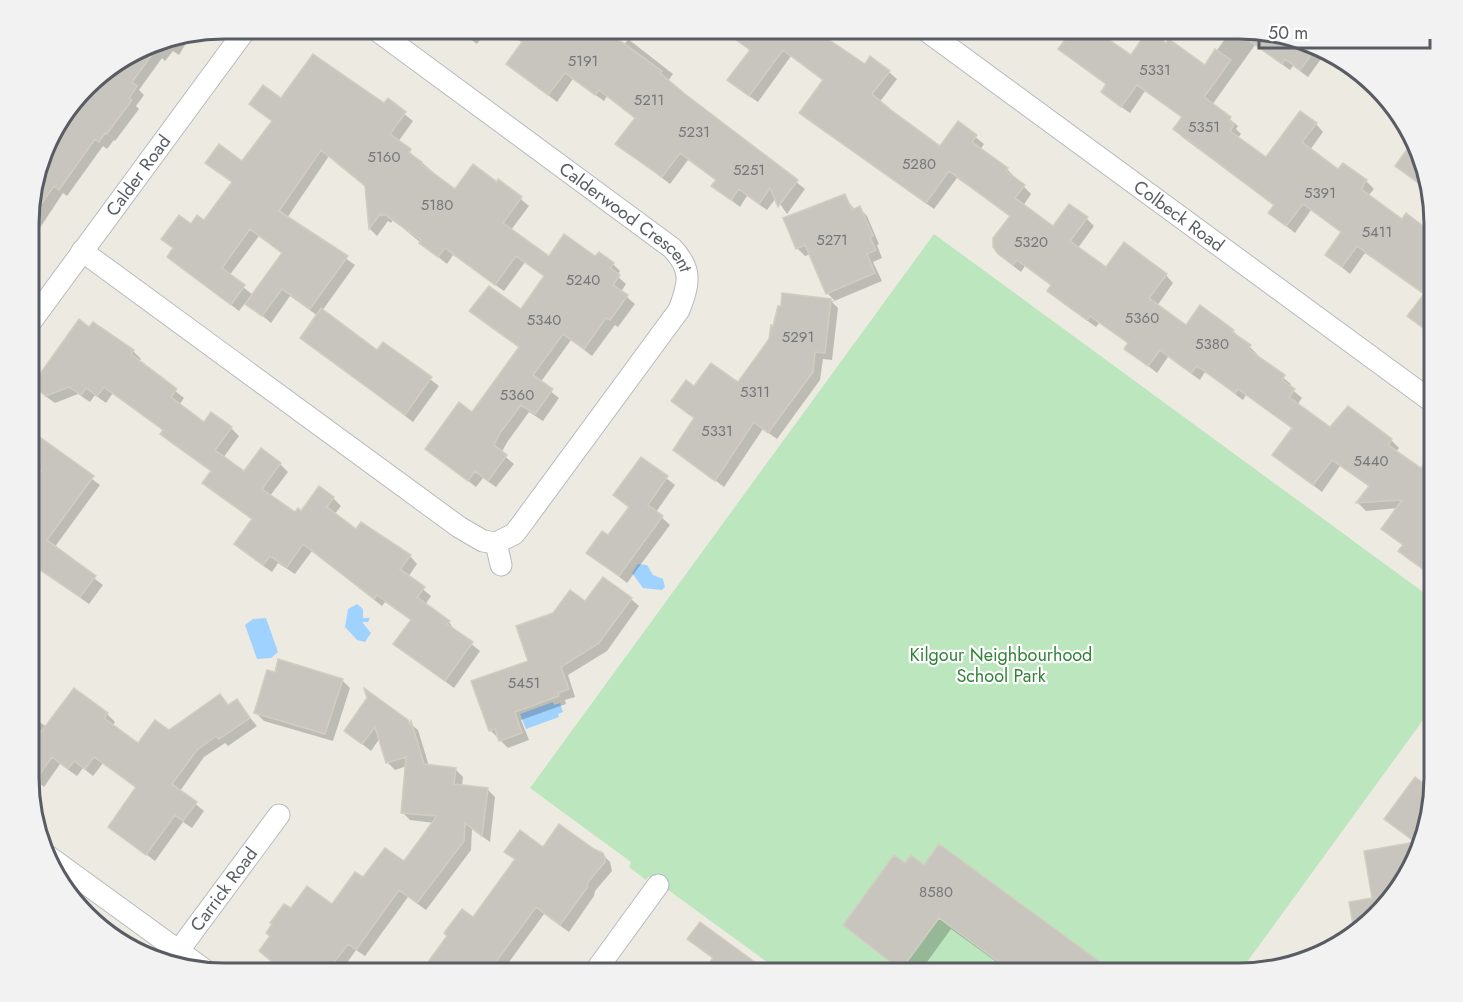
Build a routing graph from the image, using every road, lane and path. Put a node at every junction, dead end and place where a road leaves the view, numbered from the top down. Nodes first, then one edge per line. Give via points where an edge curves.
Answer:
1 (238, 39) edge
2 (390, 39) edge
3 (938, 39) edge
4 (82, 251) junction
5 (39, 311) edge
6 (1424, 396) edge
7 (496, 543) junction
8 (501, 565) dead end
9 (279, 815) dead end
10 (62, 868) edge
11 (658, 885) dead end
12 (171, 955) edge
13 (174, 956) edge
14 (601, 963) edge

1 - 4 street, Calder Road
2 - 7 street, Calderwood Crescent via 672,248 684,260 687,270 679,310 521,525
3 - 6 street, Colbeck Road
4 - 5 street, Calder Road
4 - 7 street via 459,527 483,541
7 - 8 street
9 - 13 street, Carrick Road
10 - 12 street
11 - 14 street

